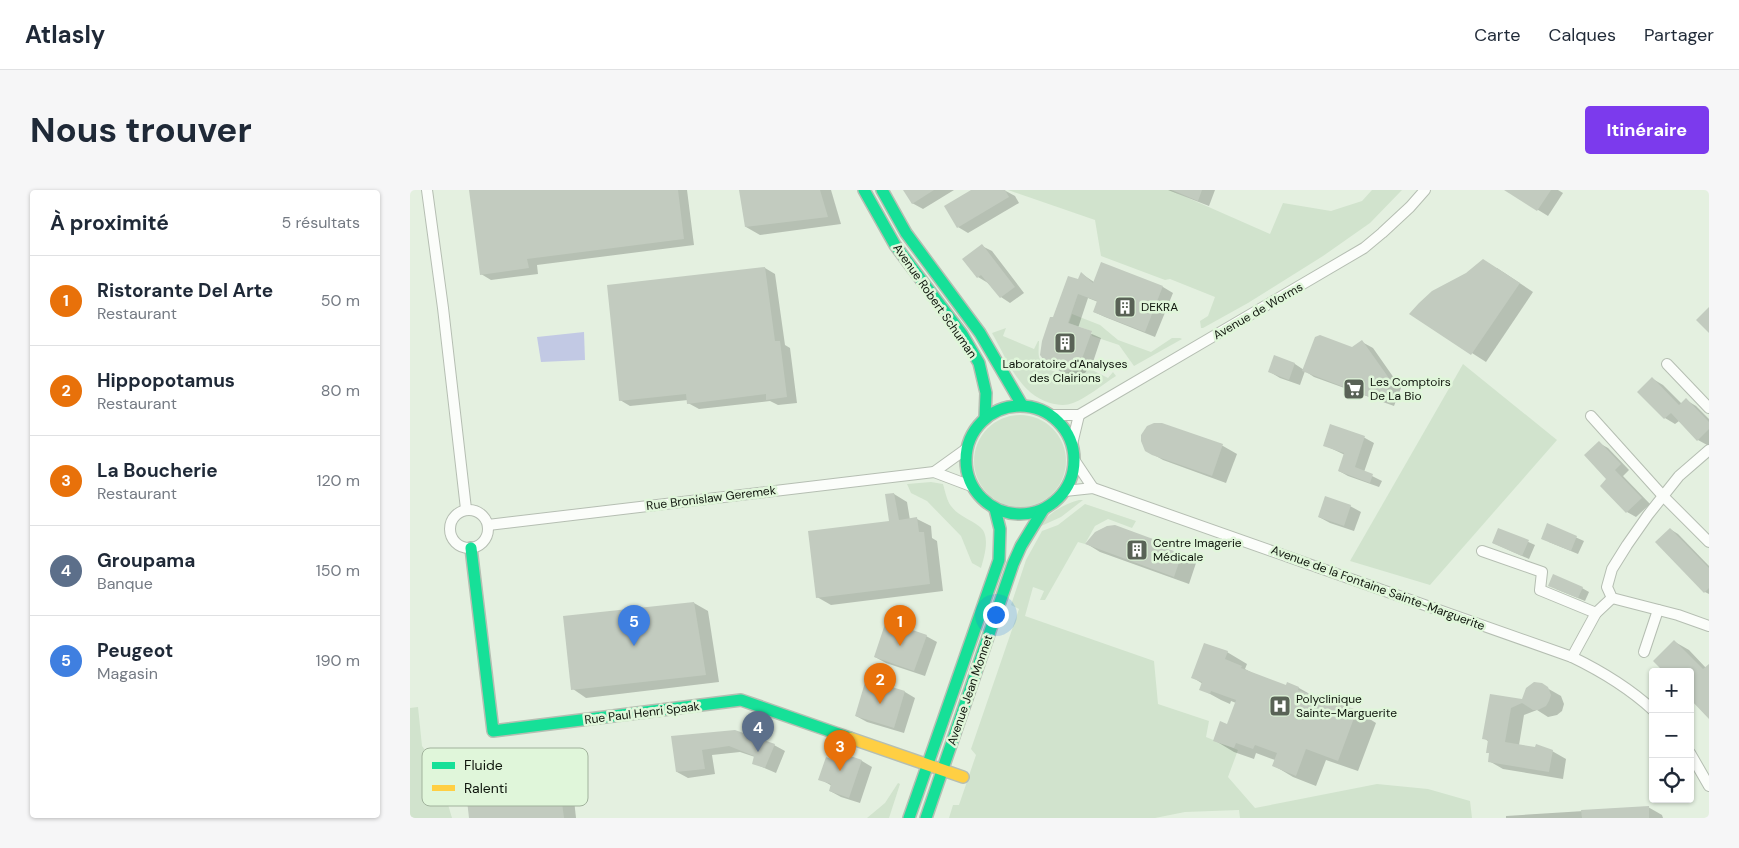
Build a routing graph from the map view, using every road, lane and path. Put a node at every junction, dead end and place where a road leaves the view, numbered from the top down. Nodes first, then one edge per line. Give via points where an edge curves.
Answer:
1 (427, 190) edge
2 (864, 190) edge
3 (882, 190) edge
4 (1425, 190) edge
5 (1667, 364) dead end
6 (1022, 405) junction
7 (1709, 408) edge
8 (1051, 415) junction
9 (1079, 415) junction
10 (1591, 416) dead end
11 (985, 418) junction
12 (1072, 444) junction
13 (966, 450) junction
14 (1709, 450) edge
15 (1074, 461) junction
16 (934, 472) junction
17 (971, 486) junction
18 (1093, 488) junction
19 (1065, 491) junction
20 (1663, 496) junction
21 (466, 509) junction
22 (995, 509) junction
23 (1043, 510) junction
24 (488, 525) junction
25 (1709, 542) edge
26 (471, 548) junction
27 (1482, 551) dead end
28 (1612, 598) junction
29 (1658, 610) junction
30 (1596, 613) junction
31 (1709, 626) edge
32 (1644, 652) dead end
33 (1572, 657) junction
34 (1649, 707) edge
35 (1693, 758) edge
36 (928, 766) junction
37 (941, 771) junction
38 (963, 777) dead end
39 (1709, 786) edge
40 (909, 818) edge
41 (926, 818) edge

1 - 21 street
2 - 11 street, Avenue Robert Schuman via 895,245 962,334 979,363 986,393
3 - 6 street, Avenue Robert Schuman via 906,233 980,332
4 - 9 street, Avenue de Worms via 1364,248
5 - 7 street
6 - 8 street
6 - 11 street via 996,411
8 - 9 street
8 - 12 street via 1064,428
9 - 12 street
10 - 20 street
11 - 13 street via 975,428
12 - 15 street
13 - 16 street, Rue Bronislaw Geremek
13 - 17 street via 965,468
14 - 20 street via 1679,476
15 - 18 street
15 - 19 street
16 - 17 street, Rue Bronislaw Geremek
16 - 24 street, Rue Bronislaw Geremek
17 - 22 street
18 - 19 street, Avenue de la Fontaine Sainte-Marguerite
18 - 33 street, Avenue de la Fontaine Sainte-Marguerite
19 - 23 street
20 - 25 street
20 - 28 street via 1612,569 1607,587
21 - 24 street via 478,511
21 - 26 street via 452,519 450,531 459,546
22 - 23 street via 1011,514
22 - 36 street, Avenue Jean Monnet via 1000,529 999,560
23 - 37 street, Avenue Jean Monnet via 1013,564
24 - 26 street via 482,543
26 - 36 street, Rue Paul Henri Spaak via 493,731 741,700
27 - 30 street via 1542,572 1540,590
28 - 29 street
28 - 30 street
29 - 31 street
29 - 32 street
30 - 33 street
33 - 34 street, Avenue de la Fontaine Sainte-Marguerite via 1622,685
35 - 39 street
36 - 37 street, Rue Paul Henri Spaak
36 - 40 street, Avenue Jean Monnet
37 - 38 street, Rue Paul Henri Spaak
37 - 41 street, Avenue Jean Monnet

